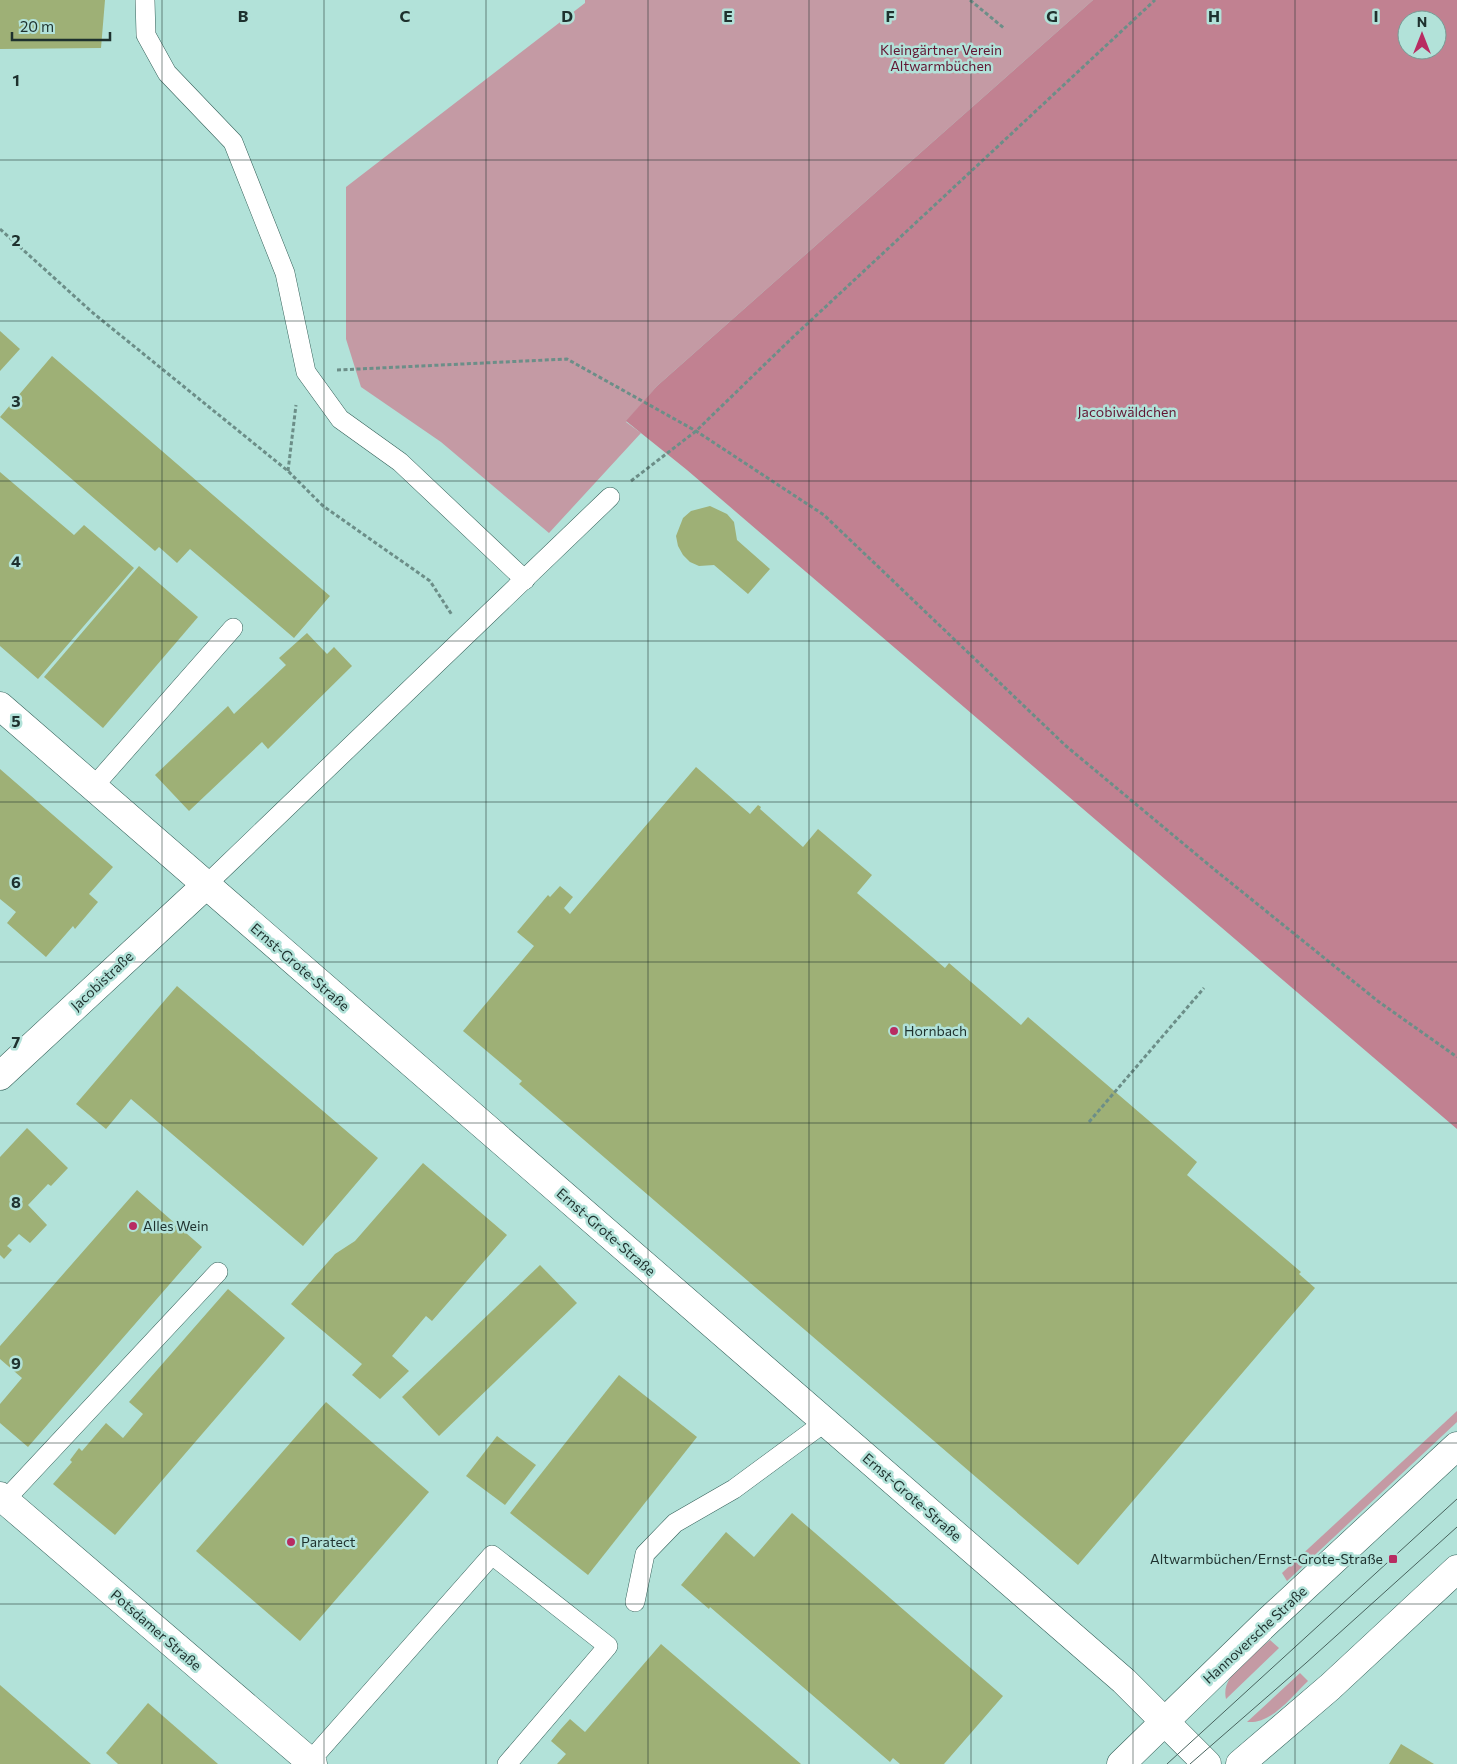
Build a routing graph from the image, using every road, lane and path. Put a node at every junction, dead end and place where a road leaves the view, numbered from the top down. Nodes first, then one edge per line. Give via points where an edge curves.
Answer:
1 (145, 0) edge
2 (970, 0) edge
3 (1155, 0) edge
4 (1005, 30) dead end
5 (0, 229) edge
6 (306, 372) junction
7 (696, 431) junction
8 (288, 471) junction
9 (610, 497) joint
10 (525, 580) junction
11 (233, 628) dead end
12 (466, 636) junction
13 (0, 706) edge
14 (94, 786) junction
15 (205, 886) junction
16 (1204, 988) dead end
17 (1457, 1057) edge
18 (0, 1076) edge
19 (1089, 1122) dead end
20 (218, 1272) dead end
21 (825, 1422) junction
22 (1457, 1446) edge
23 (2, 1498) edge
24 (1457, 1569) edge
25 (635, 1602) dead end
26 (1165, 1721) junction
27 (311, 1763) edge
28 (507, 1764) edge
29 (1121, 1764) edge
30 (1207, 1764) edge
31 (1240, 1764) edge

1 - 6 lane via 146,36 167,73 233,142 285,273
2 - 4 path
3 - 7 path
5 - 8 path via 93,313
6 - 7 path via 567,359
6 - 8 path via 297,398
6 - 10 lane via 340,419 400,462
7 - 9 path
7 - 17 path via 824,515 1066,746 1379,1002
8 - 12 path via 323,506 430,580
9 - 10 lane
10 - 12 lane
11 - 14 lane
12 - 15 lane
13 - 14 street, Ernst-Grote-Straße
14 - 15 street, Ernst-Grote-Straße
15 - 18 street, Jacobistraße
15 - 21 street, Ernst-Grote-Straße
16 - 19 path
20 - 23 lane
21 - 25 lane via 734,1489 675,1523 644,1554
21 - 26 street, Ernst-Grote-Straße via 1117,1675
22 - 26 street, Hannoversche Straße
23 - 27 street, Potsdamer Straße
24 - 31 street via 1330,1687
26 - 29 street, Hannoversche Straße
26 - 30 street, Ernst-Grote-Straße
27 - 28 lane via 492,1555 608,1646

